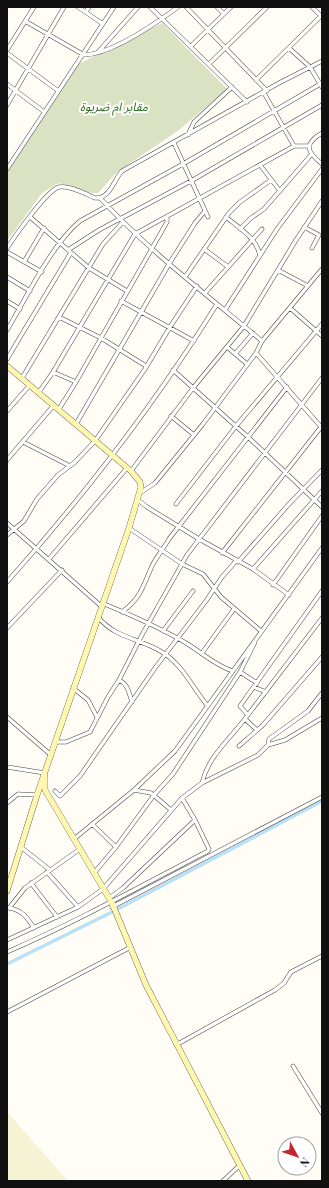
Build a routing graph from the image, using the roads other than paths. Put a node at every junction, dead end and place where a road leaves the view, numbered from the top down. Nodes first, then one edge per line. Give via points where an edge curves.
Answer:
1 (28, 7) edge
2 (64, 7) edge
3 (78, 7) edge
4 (89, 7) edge
5 (114, 7) edge
6 (138, 7) edge
7 (150, 7) edge
8 (178, 7) edge
9 (186, 7) edge
10 (217, 7) edge
11 (230, 7) edge
12 (267, 7) edge
13 (312, 7) edge
14 (33, 8) edge
15 (86, 12) junction
16 (224, 14) junction
17 (322, 16) edge
18 (161, 19) junction
19 (25, 21) junction
20 (103, 24) junction
21 (208, 30) junction
22 (48, 35) junction
23 (191, 46) junction
24 (226, 48) junction
25 (289, 48) junction
26 (7, 52) edge
27 (98, 53) junction
28 (84, 55) junction
29 (322, 61) edge
30 (209, 64) junction
31 (310, 67) junction
32 (28, 69) junction
33 (256, 80) junction
34 (7, 84) edge
35 (321, 85) edge
36 (232, 87) junction
37 (16, 90) junction
38 (57, 90) junction
39 (265, 92) junction
40 (247, 102) junction
41 (7, 105) edge
42 (322, 105) edge
43 (43, 111) junction
44 (274, 111) junction
45 (283, 128) junction
46 (322, 133) edge
47 (188, 135) junction
48 (174, 143) junction
49 (294, 146) junction
50 (309, 146) junction
51 (311, 155) junction
52 (7, 158) edge
53 (11, 161) junction
54 (183, 164) junction
55 (322, 164) edge
56 (260, 165) junction
57 (7, 169) edge
58 (322, 169) edge
59 (271, 180) junction
60 (191, 181) junction
61 (280, 191) junction
62 (100, 198) junction
63 (198, 198) junction
64 (322, 202) edge
65 (107, 205) junction
66 (205, 212) junction
67 (167, 216) junction
68 (30, 217) junction
69 (208, 217) dead end
70 (226, 217) junction
71 (121, 220) junction
72 (304, 227) junction
73 (44, 228) junction
74 (240, 229) junction
75 (262, 229) dead end
76 (135, 234) junction
77 (251, 239) junction
78 (61, 244) junction
79 (152, 247) junction
80 (7, 248) edge
81 (312, 248) dead end
82 (204, 249) junction
83 (68, 250) junction
84 (7, 252) edge
85 (70, 254) junction
86 (260, 256) junction
87 (24, 262) junction
88 (168, 264) junction
89 (227, 266) junction
90 (89, 268) junction
91 (322, 269) edge
92 (278, 270) junction
93 (42, 272) junction
94 (7, 277) edge
95 (185, 277) junction
96 (107, 279) junction
97 (197, 286) junction
98 (308, 286) junction
99 (30, 291) junction
100 (127, 291) junction
101 (205, 292) junction
102 (7, 301) edge
103 (121, 301) junction
104 (217, 304) junction
105 (20, 308) junction
106 (290, 308) junction
107 (225, 310) junction
108 (142, 311) junction
109 (59, 317) junction
110 (9, 323) edge
111 (322, 324) edge
112 (79, 326) junction
113 (244, 326) junction
114 (170, 327) junction
115 (7, 330) edge
116 (316, 330) junction
117 (253, 333) junction
118 (322, 336) edge
119 (101, 338) junction
120 (194, 341) junction
121 (262, 341) junction
122 (227, 347) junction
123 (120, 350) junction
124 (256, 352) junction
125 (235, 354) junction
126 (7, 359) edge
127 (247, 364) junction
128 (7, 366) edge
129 (146, 366) junction
130 (173, 370) junction
131 (53, 372) junction
132 (277, 376) junction
133 (22, 378) junction
134 (322, 378) edge
135 (76, 382) junction
136 (30, 385) junction
137 (287, 387) junction
138 (193, 388) junction
139 (39, 392) junction
140 (302, 403) junction
141 (56, 407) junction
142 (215, 407) junction
143 (7, 411) edge
144 (171, 416) junction
145 (76, 424) junction
146 (236, 426) junction
147 (322, 428) edge
148 (194, 435) junction
149 (248, 436) junction
150 (95, 441) junction
151 (23, 442) junction
152 (264, 452) junction
153 (112, 456) junction
154 (7, 460) edge
155 (70, 466) junction
156 (129, 469) junction
157 (322, 470) edge
158 (287, 473) junction
159 (303, 490) junction
160 (322, 492) edge
161 (140, 493) junction
162 (138, 500) junction
163 (314, 500) junction
164 (176, 504) dead end
165 (322, 507) edge
166 (322, 516) edge
167 (7, 523) edge
168 (180, 527) junction
169 (13, 528) junction
170 (129, 528) junction
171 (7, 535) edge
172 (199, 540) junction
173 (322, 548) edge
174 (37, 549) junction
175 (162, 550) junction
176 (222, 553) junction
177 (49, 559) junction
178 (237, 562) junction
179 (182, 564) junction
180 (253, 569) junction
181 (62, 570) junction
182 (7, 582) edge
183 (273, 585) junction
184 (214, 589) junction
185 (193, 591) dead end
186 (322, 591) edge
187 (289, 595) junction
188 (102, 605) junction
189 (234, 609) junction
190 (122, 612) junction
191 (98, 616) junction
192 (322, 618) edge
193 (148, 622) junction
194 (7, 628) edge
195 (163, 631) junction
196 (261, 631) junction
197 (177, 638) junction
198 (257, 638) junction
199 (138, 642) junction
200 (202, 653) junction
201 (165, 654) junction
202 (322, 657) edge
203 (233, 671) junction
204 (240, 672) junction
205 (119, 680) junction
206 (257, 682) junction
207 (254, 686) junction
208 (73, 688) junction
209 (266, 692) junction
210 (322, 693) edge
211 (132, 702) junction
212 (207, 705) junction
213 (248, 715) junction
214 (7, 717) edge
215 (97, 717) junction
216 (322, 718) edge
217 (245, 719) junction
218 (257, 730) junction
219 (55, 742) junction
220 (239, 746) dead end
221 (268, 746) junction
222 (51, 755) junction
223 (7, 767) edge
224 (45, 773) junction
225 (202, 783) junction
226 (134, 790) junction
227 (55, 791) dead end
228 (37, 795) junction
229 (154, 795) junction
230 (322, 797) edge
231 (182, 798) junction
232 (7, 803) edge
233 (172, 810) junction
234 (195, 820) junction
235 (92, 824) junction
236 (74, 839) junction
237 (116, 847) junction
238 (22, 848) junction
239 (80, 848) junction
240 (48, 871) junction
241 (94, 872) junction
242 (31, 883) junction
243 (103, 889) junction
244 (7, 891) edge
245 (111, 903) junction
246 (8, 907) edge
247 (78, 907) junction
248 (57, 917) junction
249 (34, 928) junction
250 (7, 940) edge
251 (129, 948) junction
252 (7, 952) edge
253 (322, 956) edge
254 (7, 1012) edge
255 (176, 1045) junction
256 (294, 1066) dead end
257 (322, 1113) edge
258 (240, 1165) junction
259 (223, 1181) edge
260 (248, 1181) edge

1 - 14 street
2 - 22 street
3 - 15 street
4 - 15 street
5 - 20 street
6 - 27 street
7 - 18 street
8 - 18 street
9 - 21 street
10 - 16 street
11 - 16 street
12 - 24 street
13 - 17 street
14 - 19 street
15 - 20 street
16 - 21 street
17 - 25 street
18 - 23 street
18 - 27 street via 132,37
19 - 22 street
19 - 26 street
20 - 28 street
21 - 23 street
21 - 24 street
22 - 28 street
22 - 32 street
23 - 30 street
24 - 30 street
24 - 33 street
25 - 31 street
25 - 33 street
26 - 32 street
27 - 28 street
28 - 38 street
29 - 31 street
30 - 36 street
31 - 35 street
31 - 39 street
32 - 37 street
32 - 38 street
33 - 39 street
34 - 37 street
35 - 44 street
36 - 40 street
36 - 47 street via 194,122
37 - 41 street
37 - 43 street
38 - 43 street
39 - 40 street
39 - 44 street
40 - 47 street
42 - 45 street
43 - 53 street
44 - 45 street
44 - 54 street
45 - 49 street
45 - 60 street
46 - 50 street via 312,140
47 - 48 street
48 - 54 street
48 - 62 street via 122,171 109,192
49 - 50 street
49 - 56 street
50 - 51 street
51 - 55 street
51 - 61 street
52 - 53 street
53 - 57 street
54 - 60 street
54 - 65 street
56 - 59 street
56 - 63 street
58 - 86 street
59 - 61 street
59 - 70 street via 240,202
60 - 63 street
60 - 71 street
61 - 74 street via 264,210
62 - 65 street
62 - 68 street via 60,187 51,192
63 - 66 street
63 - 67 street
64 - 72 street
65 - 71 street
65 - 78 street via 76,224
66 - 69 street
66 - 88 street
67 - 76 street
67 - 79 street via 167,222
68 - 73 street
68 - 80 street
70 - 74 street
70 - 82 street
71 - 76 street
71 - 83 street
71 - 90 street
72 - 81 street via 319,235
72 - 92 street
73 - 78 street
73 - 87 street
74 - 77 street
75 - 77 street
76 - 79 street
76 - 96 street
77 - 86 street
77 - 89 street
78 - 83 street
78 - 93 street
79 - 88 street
79 - 100 street
82 - 89 street
82 - 95 street
83 - 85 street
84 - 87 street
85 - 90 street
85 - 126 street
86 - 107 street
87 - 93 street
88 - 95 street
88 - 108 street
89 - 101 street
90 - 96 street
90 - 109 street
91 - 98 street
92 - 98 street
92 - 113 street
93 - 99 street
94 - 99 street
95 - 97 street
96 - 100 street
96 - 112 street
97 - 101 street
97 - 114 street
98 - 106 street
99 - 105 street
100 - 103 street
101 - 104 street
102 - 105 street
103 - 108 street
103 - 119 street
104 - 107 street
104 - 120 street
105 - 110 street
106 - 116 street
106 - 121 street
107 - 113 street
108 - 114 street
108 - 123 street
109 - 112 street
109 - 133 street
110 - 115 street
111 - 116 street
112 - 119 street
112 - 131 street
113 - 117 street
113 - 122 street
114 - 120 street
114 - 129 street
116 - 118 street
116 - 132 street
117 - 121 street
117 - 125 street
119 - 123 street
119 - 135 street
120 - 130 street
121 - 124 street
122 - 125 street
122 - 138 street
123 - 129 street
123 - 145 street
124 - 127 street
124 - 132 street
125 - 127 street
127 - 142 street
128 - 133 street
129 - 150 street
130 - 138 street
130 - 153 street
131 - 135 street
131 - 139 street
132 - 137 street
132 - 146 street
133 - 136 street
134 - 140 street
135 - 141 street
136 - 139 street
136 - 143 street
137 - 140 street
137 - 149 street
138 - 142 street
138 - 144 street
139 - 141 street
140 - 147 street
140 - 152 street
141 - 145 street
141 - 151 street
142 - 146 street
142 - 148 street
144 - 148 street
144 - 156 street
145 - 150 street
146 - 149 street
146 - 164 street
147 - 158 street
148 - 161 street via 155,483
149 - 152 street
149 - 168 street
150 - 153 street
150 - 155 street
151 - 154 street
151 - 155 street
152 - 158 street
152 - 172 street
153 - 156 street
153 - 174 street
155 - 169 street via 58,475 37,499 22,523
156 - 161 street via 140,482
156 - 177 street
157 - 159 street
158 - 159 street
158 - 176 street
159 - 163 street
159 - 178 street
160 - 163 street
161 - 162 street
162 - 168 street
162 - 170 street
163 - 165 street
163 - 180 street
166 - 183 street
167 - 169 street
168 - 172 street
168 - 175 street
169 - 171 street
169 - 174 street
170 - 175 street
170 - 188 street
172 - 176 street
172 - 179 street
173 - 187 street
174 - 177 street
174 - 182 street
175 - 179 street
175 - 190 street via 141,593
176 - 178 street
177 - 181 street
178 - 180 street
178 - 184 street
179 - 184 street via 203,574
179 - 193 street
180 - 183 street
181 - 188 street
181 - 194 street
183 - 187 street
184 - 189 street
184 - 197 street
185 - 195 street
186 - 206 street
187 - 196 street
188 - 190 street
188 - 191 street
189 - 196 street
189 - 200 street
190 - 193 street
191 - 199 street via 104,625
191 - 208 street
192 - 209 street
193 - 195 street
193 - 199 street
195 - 197 street
196 - 198 street
197 - 200 street
197 - 201 street
198 - 203 street
198 - 204 street
199 - 201 street
199 - 205 street
200 - 203 street via 223,668
201 - 211 street
201 - 212 street via 193,684
202 - 218 street
203 - 212 street
204 - 206 street
204 - 229 street via 173,774
205 - 211 street via 127,687
205 - 215 street
206 - 207 street
207 - 209 street
207 - 213 street via 240,706
208 - 215 street via 88,700
208 - 219 street
209 - 213 street
210 - 221 street via 308,711 269,739
211 - 227 street via 80,776 60,796
212 - 226 street via 175,751
213 - 217 street
214 - 222 street
215 - 219 street via 87,734 66,742
216 - 221 street via 286,740
217 - 218 street
217 - 225 street via 206,767
218 - 220 street
219 - 222 street
221 - 225 street via 258,756
222 - 224 street
223 - 224 street
224 - 228 street
224 - 236 street via 45,790
225 - 231 street
226 - 229 street
226 - 235 street
228 - 232 street via 18,794
228 - 238 street
229 - 233 street
229 - 237 street
230 - 245 street
231 - 233 street
231 - 234 street
233 - 243 street
234 - 245 street via 123,888
234 - 245 street via 208,851
235 - 236 street
235 - 237 street
236 - 239 street
237 - 241 street
238 - 240 street
238 - 244 street
239 - 240 street
239 - 241 street
240 - 242 street
240 - 247 street
241 - 243 street
242 - 246 street
242 - 248 street
243 - 245 street
243 - 247 street
245 - 251 street
245 - 252 street
246 - 249 street via 24,915
247 - 248 street
248 - 249 street
249 - 250 street
251 - 254 street
251 - 255 street
253 - 255 street via 291,972 284,983 275,990
255 - 258 street
256 - 257 street
258 - 259 street
258 - 260 street

